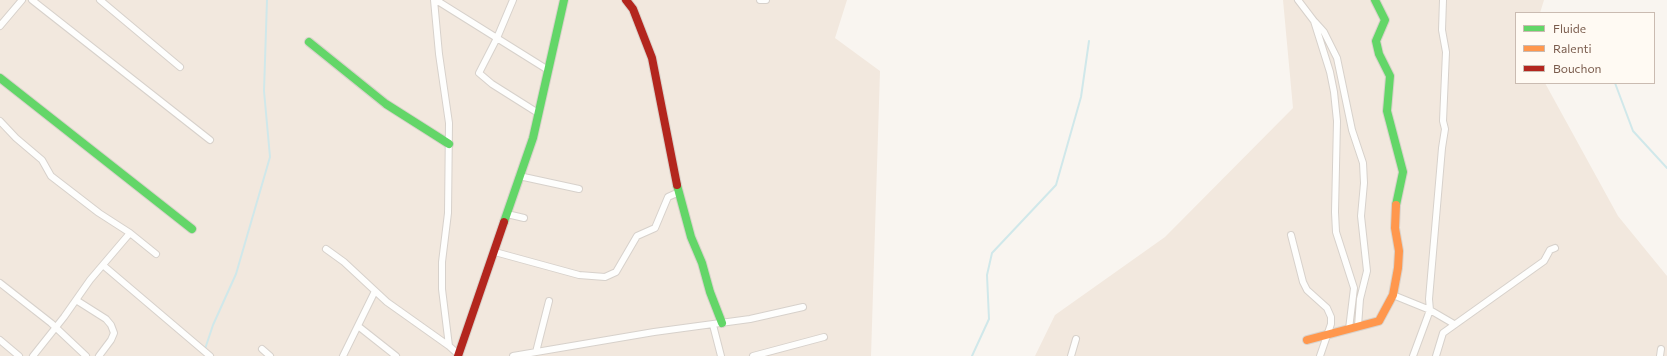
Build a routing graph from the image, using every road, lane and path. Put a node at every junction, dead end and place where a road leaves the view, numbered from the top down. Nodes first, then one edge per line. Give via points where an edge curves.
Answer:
1 (22, 0) edge
2 (32, 0) edge
3 (100, 0) edge
4 (435, 0) edge
5 (512, 0) edge
6 (564, 0) edge
7 (760, 0) edge
8 (766, 0) edge
9 (1298, 0) edge
10 (1375, 0) edge
11 (1443, 0) edge
12 (630, 1) edge
13 (1314, 21) junction
14 (0, 26) edge
15 (497, 38) junction
16 (309, 42) dead end
17 (180, 67) dead end
18 (548, 70) junction
19 (0, 78) edge
20 (538, 113) junction
21 (0, 121) edge
22 (210, 140) dead end
23 (449, 144) junction
24 (519, 176) junction
25 (579, 189) dead end
26 (679, 192) junction
27 (507, 214) junction
28 (524, 218) dead end
29 (192, 229) dead end
30 (130, 233) junction
31 (1291, 235) dead end
32 (1555, 248) dead end
33 (326, 249) dead end
34 (495, 252) junction
35 (156, 254) dead end
36 (104, 266) junction
37 (0, 284) edge
38 (375, 291) junction
39 (1393, 295) junction
40 (76, 300) junction
41 (548, 302) dead end
42 (803, 307) dead end
43 (1430, 310) junction
44 (722, 323) junction
45 (1454, 324) junction
46 (713, 325) junction
47 (358, 326) junction
48 (1358, 326) junction
49 (55, 328) junction
50 (1349, 329) junction
51 (1326, 335) junction
52 (824, 337) dead end
53 (1076, 339) dead end
54 (0, 340) edge
55 (1307, 340) dead end
56 (449, 346) junction
57 (262, 349) dead end
58 (545, 351) junction
59 (536, 352) junction
60 (458, 355) edge
61 (18, 356) edge
62 (33, 356) edge
63 (86, 356) edge
64 (99, 356) edge
65 (210, 356) edge
66 (270, 356) edge
67 (343, 356) edge
68 (396, 356) edge
69 (513, 356) edge
70 (550, 356) edge
71 (721, 356) edge
72 (754, 356) edge
73 (1071, 356) edge
74 (1320, 356) edge
75 (1413, 356) edge
76 (1436, 356) edge

1 - 14 street
2 - 22 street
3 - 17 street
4 - 15 street
4 - 23 street via 439,54 449,123
5 - 15 street
6 - 18 street
7 - 8 street
9 - 13 street
10 - 39 street via 1385,20 1377,34 1376,44 1390,76 1387,111 1403,172 1395,208 1398,268
11 - 43 street via 1442,30 1446,52 1443,121 1445,129 1430,282
12 - 26 street via 653,62
13 - 48 street via 1324,32 1337,58 1352,130 1363,163 1361,216 1367,271 1360,299
13 - 50 street via 1330,72 1337,115 1335,227 1354,288
15 - 18 street
15 - 20 street via 479,73
16 - 23 street via 386,104
18 - 20 street
19 - 29 street
20 - 24 street via 533,138
21 - 30 street via 42,160 51,176
23 - 56 street via 448,213 442,262 442,289
24 - 25 street
24 - 27 street
26 - 34 street via 668,197 655,228 637,236 616,272 605,278 579,275
26 - 44 street via 691,238
27 - 28 street
27 - 34 street
30 - 35 street
30 - 36 street
31 - 51 street via 1307,290 1330,312 1332,320
32 - 45 street via 1550,250 1544,261
33 - 38 street
34 - 60 street
36 - 40 street
36 - 65 street
37 - 49 street
38 - 47 street
38 - 56 street
39 - 43 street
39 - 48 street via 1379,321
40 - 49 street
40 - 64 street via 111,325 114,333
41 - 59 street
42 - 44 street
43 - 45 street
43 - 75 street
44 - 46 street
45 - 76 street via 1443,333
46 - 58 street via 654,332
46 - 71 street
47 - 67 street
47 - 68 street
48 - 50 street
49 - 62 street
49 - 63 street
50 - 51 street
51 - 55 street
51 - 74 street
52 - 72 street
53 - 73 street
54 - 61 street
56 - 60 street
57 - 66 street
58 - 59 street
58 - 70 street
59 - 69 street

